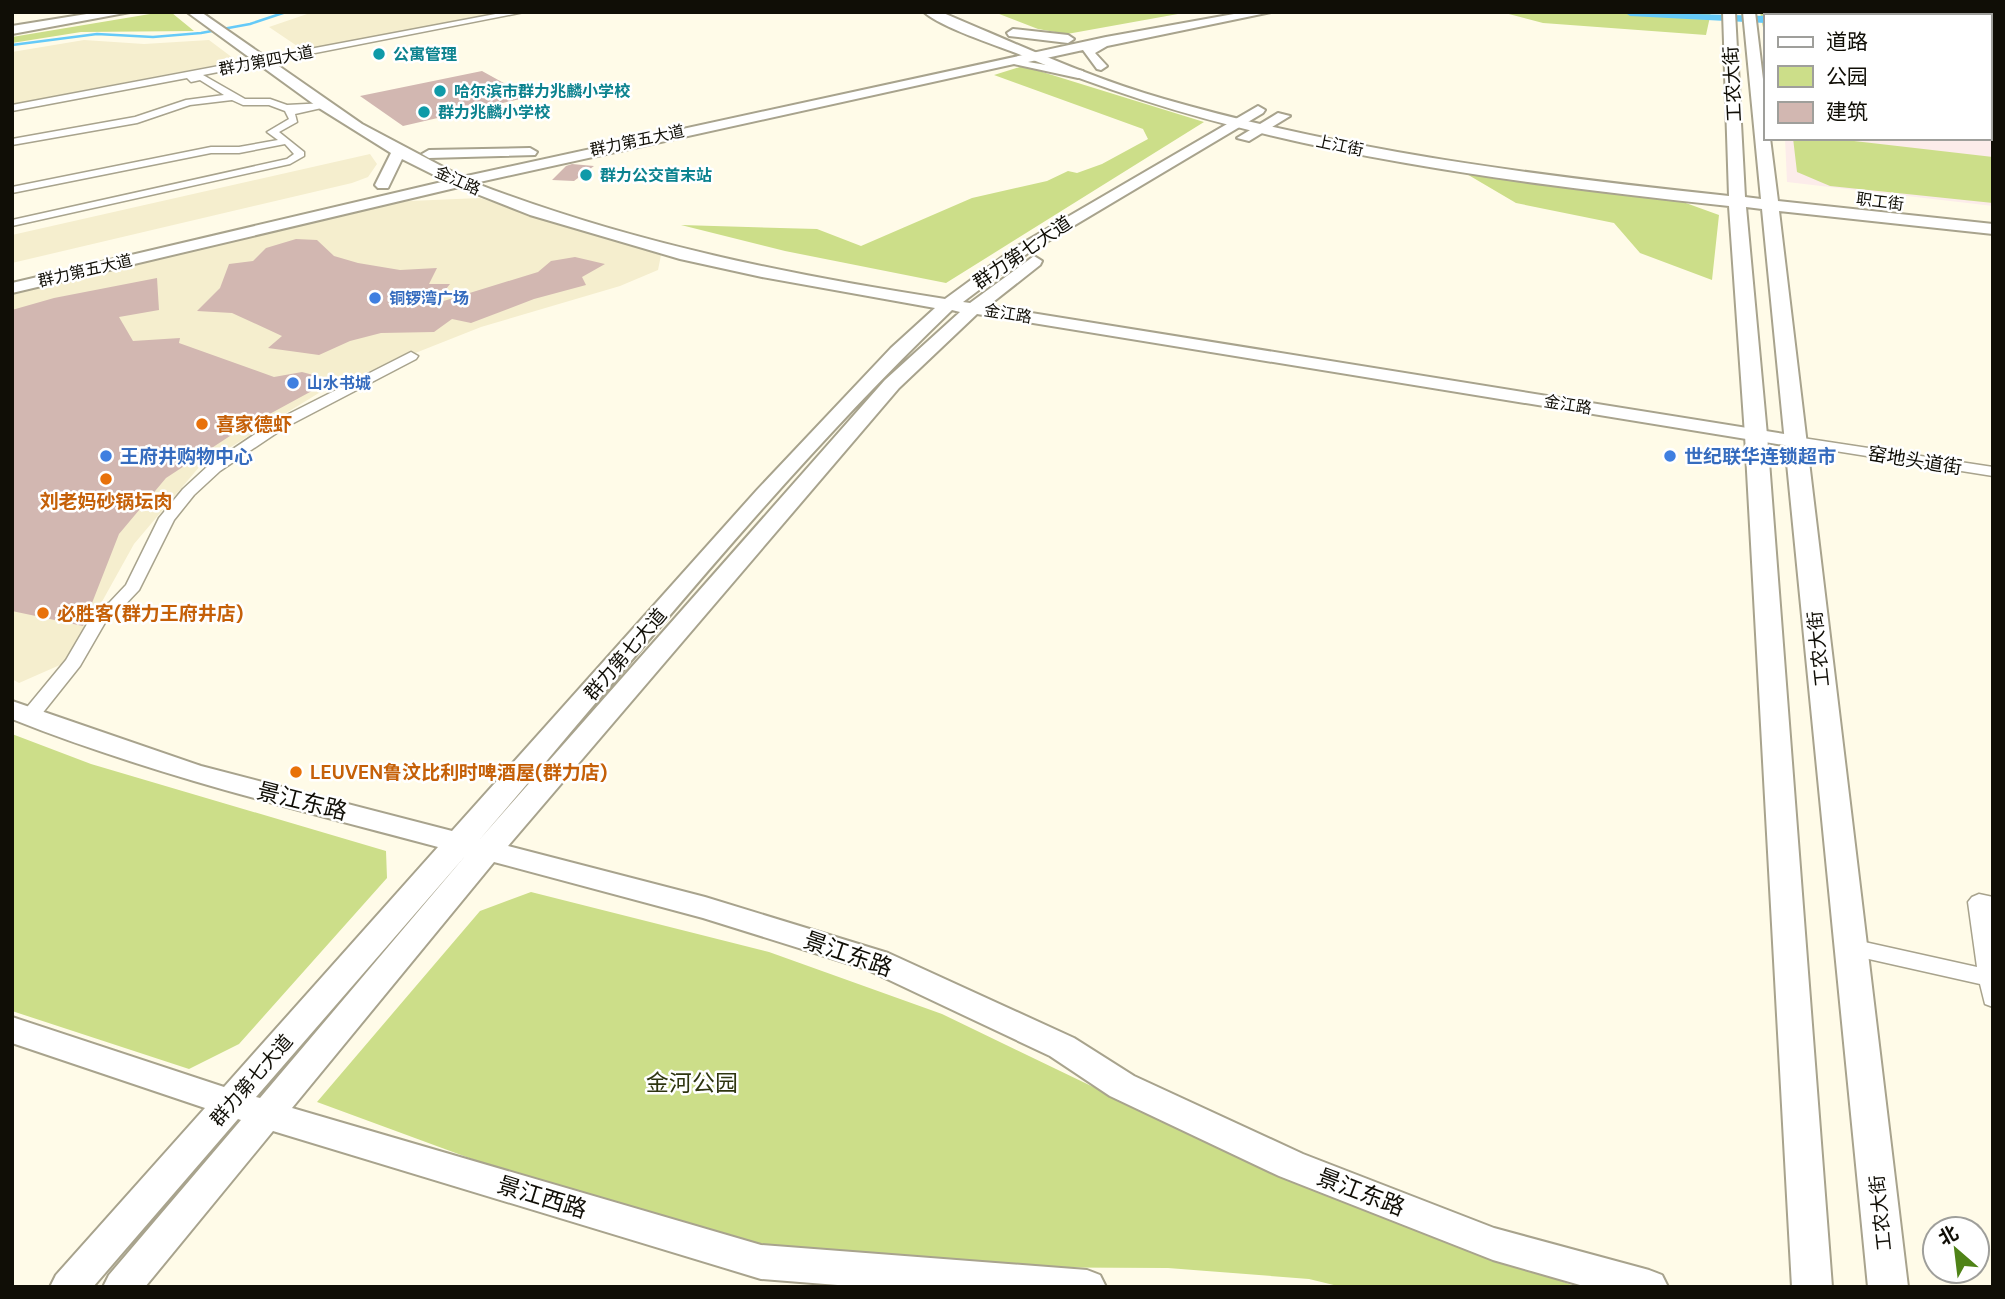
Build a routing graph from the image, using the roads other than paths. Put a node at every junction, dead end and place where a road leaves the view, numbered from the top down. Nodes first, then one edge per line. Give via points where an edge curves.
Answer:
1 (68, 12) edge
2 (124, 12) edge
3 (193, 12) edge
4 (207, 12) edge
5 (520, 12) edge
6 (930, 12) edge
7 (963, 12) edge
8 (1226, 12) edge
9 (1244, 12) edge
10 (1265, 12) edge
11 (1729, 19) edge
12 (1750, 20) edge
13 (12, 21) edge
14 (12, 30) edge
15 (225, 30) junction
16 (1013, 33) junction
17 (989, 37) junction
18 (1109, 37) junction
19 (1086, 38) junction
20 (1039, 50) junction
21 (266, 60) junction
22 (973, 64) junction
23 (1101, 66) junction
24 (1078, 74) junction
25 (1161, 86) dead end
26 (231, 97) junction
27 (320, 103) junction
28 (12, 110) edge
29 (1262, 116) junction
30 (1375, 136) dead end
31 (288, 141) junction
32 (12, 142) edge
33 (399, 151) junction
34 (429, 153) junction
35 (533, 158) junction
36 (1565, 165) dead end
37 (438, 172) junction
38 (459, 174) junction
39 (480, 176) junction
40 (521, 182) dead end
41 (1732, 189) junction
42 (12, 190) edge
43 (382, 192) junction
44 (490, 195) junction
45 (1767, 195) junction
46 (1993, 214) edge
47 (12, 223) edge
48 (1993, 229) edge
49 (12, 272) edge
50 (12, 288) edge
51 (966, 302) junction
52 (411, 356) dead end
53 (1754, 428) junction
54 (1795, 434) junction
55 (1993, 472) edge
56 (21, 713) edge
57 (474, 845) junction
58 (1993, 905) edge
59 (1851, 947) junction
60 (1991, 988) edge
61 (12, 1030) edge
62 (232, 1102) junction
63 (267, 1115) junction
64 (820, 1277) edge
65 (69, 1287) edge
66 (122, 1287) edge
67 (1087, 1287) edge
68 (1649, 1287) edge
69 (1812, 1287) edge
70 (1888, 1287) edge

1 - 13 main road
2 - 14 main road
3 - 15 main road, 金江路
4 - 15 main road, 金江路
5 - 21 street, 群力第四大道
6 - 17 main road, 上江街
7 - 16 main road, 上江街
8 - 18 main road, 群力第五大道
9 - 18 main road
10 - 18 main road, 群力第五大道
11 - 41 main road, 工农大街
12 - 45 main road, 工农大街
15 - 21 main road, 金江路
16 - 19 main road
16 - 20 main road, 上江街
17 - 20 main road, 上江街
17 - 22 main road via 997,47
18 - 19 main road, 群力第五大道
18 - 20 main road, 群力第五大道
18 - 23 main road via 1088,52
19 - 20 main road, 群力第五大道
20 - 22 main road, 群力第五大道
20 - 23 main road, 上江街
20 - 24 main road, 上江街
21 - 27 main road, 金江路
21 - 28 street, 群力第四大道
21 - 34 main road, 金江路 via 361,121
22 - 24 main road via 1019,64
22 - 35 main road, 群力第五大道
23 - 25 main road, 上江街
24 - 29 main road, 上江街 via 1161,103
26 - 27 street via 286,108
26 - 28 street via 201,77
26 - 32 street via 189,102 137,120
27 - 31 street via 289,112 294,120 272,132
27 - 33 main road, 金江路
29 - 41 main road, 上江街 via 1352,148 1452,165
29 - 51 main road, 群力第七大道 via 1072,218
30 - 36 main road, 上江街
31 - 42 street via 211,150
31 - 47 street via 300,154 290,161
33 - 37 main road, 金江路
33 - 43 main road
34 - 35 main road
34 - 38 main road, 金江路
35 - 38 main road, 群力第五大道
35 - 39 main road, 群力第五大道
35 - 40 main road
37 - 38 main road, 金江路
37 - 43 main road, 群力第五大道
38 - 39 main road, 金江路
38 - 43 main road, 群力第五大道
38 - 44 main road, 金江路
39 - 51 main road, 金江路 via 527,197 678,243
41 - 45 main road, 上江街
41 - 53 main road, 工农大街
43 - 44 main road
43 - 49 main road, 群力第五大道
43 - 50 main road, 群力第五大道
44 - 51 main road, 金江路 via 665,249 776,274
45 - 46 main road, 职工街
45 - 48 main road, 职工街
45 - 54 main road, 工农大街
51 - 53 main road, 金江路
51 - 57 main road, 群力第七大道 via 871,379 782,476
52 - 56 street via 311,407 251,443 201,481 168,517 126,600 103,611 74,662
53 - 54 main road, 金江路
53 - 69 main road, 工农大街
54 - 55 street, 窑地头道街
54 - 59 main road, 工农大街
56 - 57 main road, 景江东路 via 194,773
57 - 62 main road, 群力第七大道
57 - 63 main road, 群力第七大道
57 - 68 main road, 景江东路 via 877,961 1062,1047 1122,1086 1290,1165 1493,1244
58 - 60 street via 1979,902
59 - 60 street
59 - 70 main road, 工农大街
61 - 62 main road, 景江西路
62 - 63 main road, 景江西路
62 - 65 main road, 群力第七大道
63 - 64 main road, 景江西路
63 - 66 main road, 群力第七大道
64 - 67 main road, 景江西路

